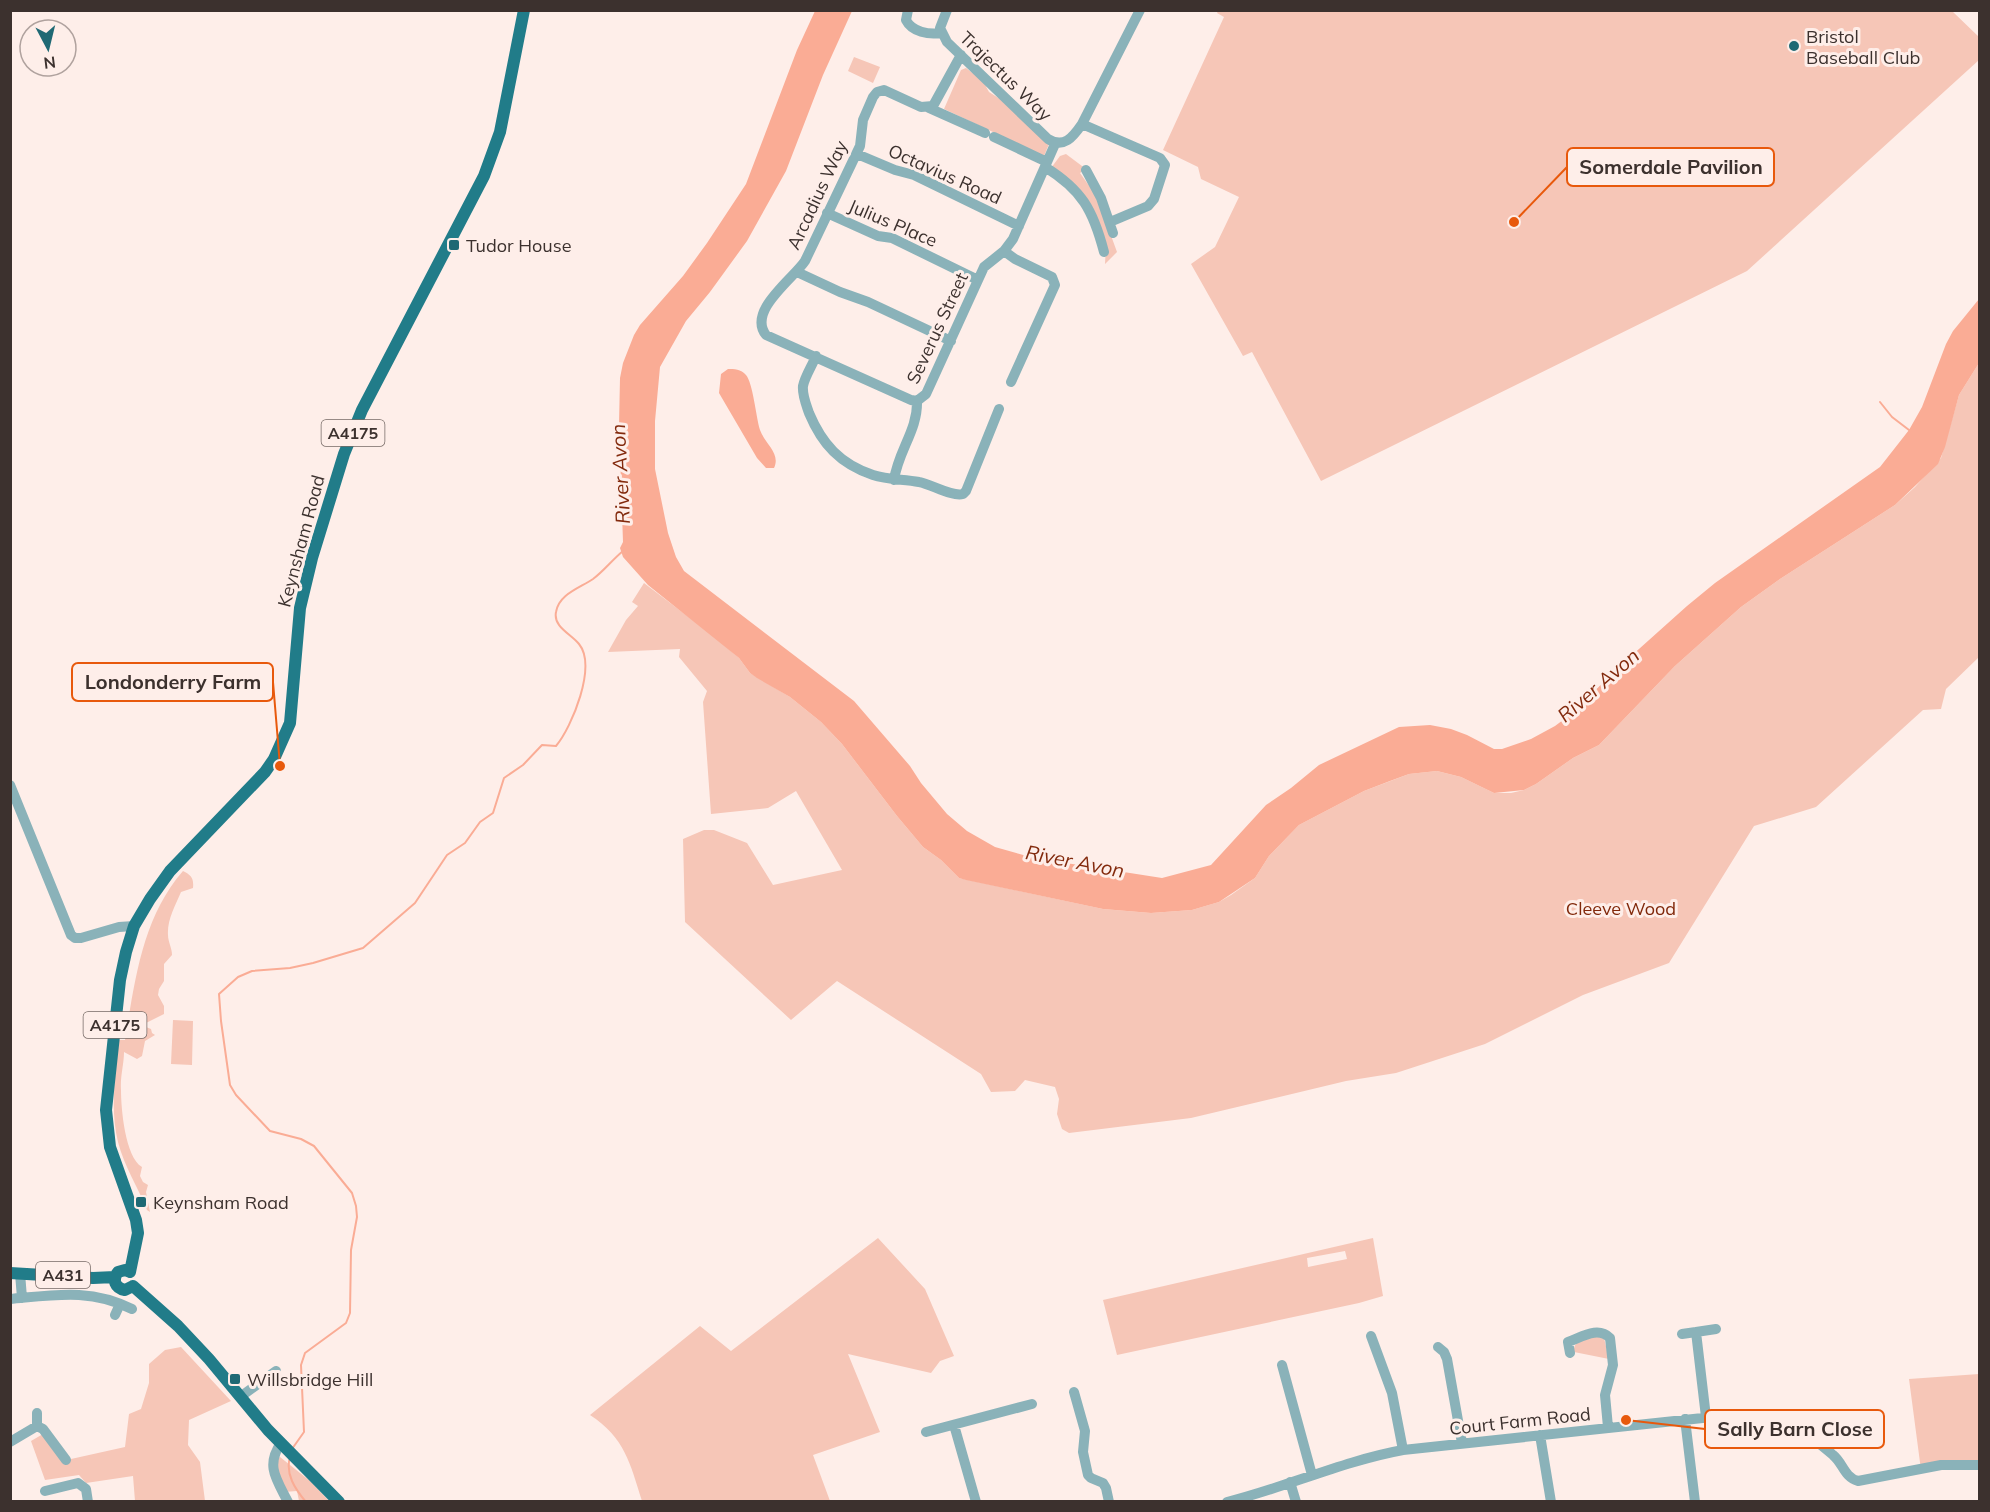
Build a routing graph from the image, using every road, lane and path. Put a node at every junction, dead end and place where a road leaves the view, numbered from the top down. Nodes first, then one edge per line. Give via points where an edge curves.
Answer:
1 (524, 10) edge
2 (908, 10) edge
3 (947, 10) edge
4 (1140, 10) edge
5 (941, 33) junction
6 (961, 55) junction
7 (929, 108) junction
8 (1082, 124) junction
9 (1055, 144) junction
10 (856, 154) junction
11 (1046, 164) junction
12 (1086, 170) dead end
13 (827, 213) junction
14 (1019, 226) junction
15 (1004, 251) junction
16 (1104, 252) dead end
17 (797, 272) junction
18 (978, 280) junction
19 (951, 341) junction
20 (816, 356) junction
21 (1011, 382) dead end
22 (917, 401) junction
23 (999, 408) dead end
24 (894, 480) junction
25 (10, 785) edge
26 (134, 926) junction
27 (130, 1272) junction
28 (15, 1273) edge
29 (115, 1277) junction
30 (133, 1286) junction
31 (16, 1298) edge
32 (120, 1304) junction
33 (132, 1309) dead end
34 (115, 1315) dead end
35 (1716, 1329) dead end
36 (1696, 1332) junction
37 (1682, 1334) dead end
38 (1371, 1336) dead end
39 (1567, 1343) dead end
40 (1438, 1347) dead end
41 (1282, 1365) dead end
42 (276, 1371) dead end
43 (1074, 1392) dead end
44 (240, 1397) junction
45 (1032, 1404) dead end
46 (37, 1413) dead end
47 (1706, 1417) junction
48 (1685, 1419) junction
49 (954, 1425) junction
50 (37, 1426) junction
51 (1608, 1427) junction
52 (926, 1432) dead end
53 (1540, 1435) junction
54 (10, 1442) edge
55 (1462, 1443) junction
56 (284, 1446) junction
57 (1403, 1450) junction
58 (66, 1460) dead end
59 (1980, 1465) edge
60 (1312, 1475) junction
61 (1290, 1482) junction
62 (45, 1491) dead end
63 (88, 1502) edge
64 (288, 1502) edge
65 (339, 1502) edge
66 (976, 1502) edge
67 (1109, 1502) edge
68 (1227, 1502) edge
69 (1296, 1502) edge
70 (1551, 1502) edge
71 (1695, 1502) edge

1 - 26 main road, Keynsham Road / A4175 via 500,132 484,176 362,410 329,497 300,608 293,709 286,737 265,772 170,871
2 - 5 street via 906,20 911,27 927,34
3 - 5 street, Trajectus Way
4 - 8 street, Trajectus Way
5 - 6 street, Trajectus Way
6 - 7 street via 936,103
6 - 9 street, Trajectus Way
7 - 10 street, Arcadius Way via 891,92 878,92 863,120
7 - 11 street, Arcadius Way
8 - 9 street, Trajectus Way via 1070,139
8 - 12 street via 1160,158 1166,165 1148,206 1111,228
9 - 11 street, Severus Street
10 - 13 street, Arcadius Way
10 - 14 street, Octavius Road via 914,175
11 - 14 street, Severus Street
11 - 16 street via 1081,196 1095,221
13 - 17 street, Arcadius Way
13 - 18 street, Julius Place via 878,236 892,238
14 - 15 street, Severus Street
15 - 18 street, Severus Street via 989,262
15 - 21 street via 1052,278 1055,285
17 - 19 street
17 - 20 street, Arcadius Way via 773,296 762,329 766,335
18 - 19 street, Severus Street
19 - 22 street, Severus Street via 926,394
20 - 22 street, Arcadius Way
20 - 24 street via 803,395 822,440 856,468
22 - 24 street, Severus Street via 916,421 896,465
23 - 24 street via 963,494 921,482
25 - 26 street via 71,935 81,938
26 - 27 main road, Keynsham Road / A4175 via 120,980 106,1110 110,1147 138,1233
27 - 29 main road, A431 via 121,1271
27 - 30 main road via 135,1278
28 - 29 main road, A431
28 - 31 street
29 - 30 main road, A431 via 121,1290
30 - 44 main road, A431 via 178,1326
31 - 32 street via 83,1294
32 - 33 street
32 - 34 street
35 - 36 street
36 - 37 street
36 - 47 street
38 - 57 street via 1392,1393
39 - 51 street via 1596,1332 1610,1338 1613,1365 1605,1395
40 - 55 street via 1447,1359
41 - 60 street
42 - 44 street
43 - 67 street via 1085,1431 1083,1452 1088,1474 1103,1483
44 - 56 main road, A431
45 - 49 street
46 - 50 street
47 - 48 street, Court Farm Road
47 - 59 street, Court Farm Road via 1755,1417 1782,1425 1833,1454 1847,1476 1858,1481 1941,1465
48 - 51 street, Court Farm Road
48 - 71 street
49 - 52 street
49 - 66 street
50 - 54 street
50 - 58 street
51 - 53 street, Court Farm Road
53 - 55 street, Court Farm Road
53 - 70 street
55 - 57 street, Court Farm Road
56 - 64 street via 275,1452 272,1463
56 - 65 main road, A431
57 - 60 street, Court Farm Road
60 - 61 street, Court Farm Road
61 - 68 street, Court Farm Road
61 - 69 street
62 - 63 street via 78,1483 86,1489

